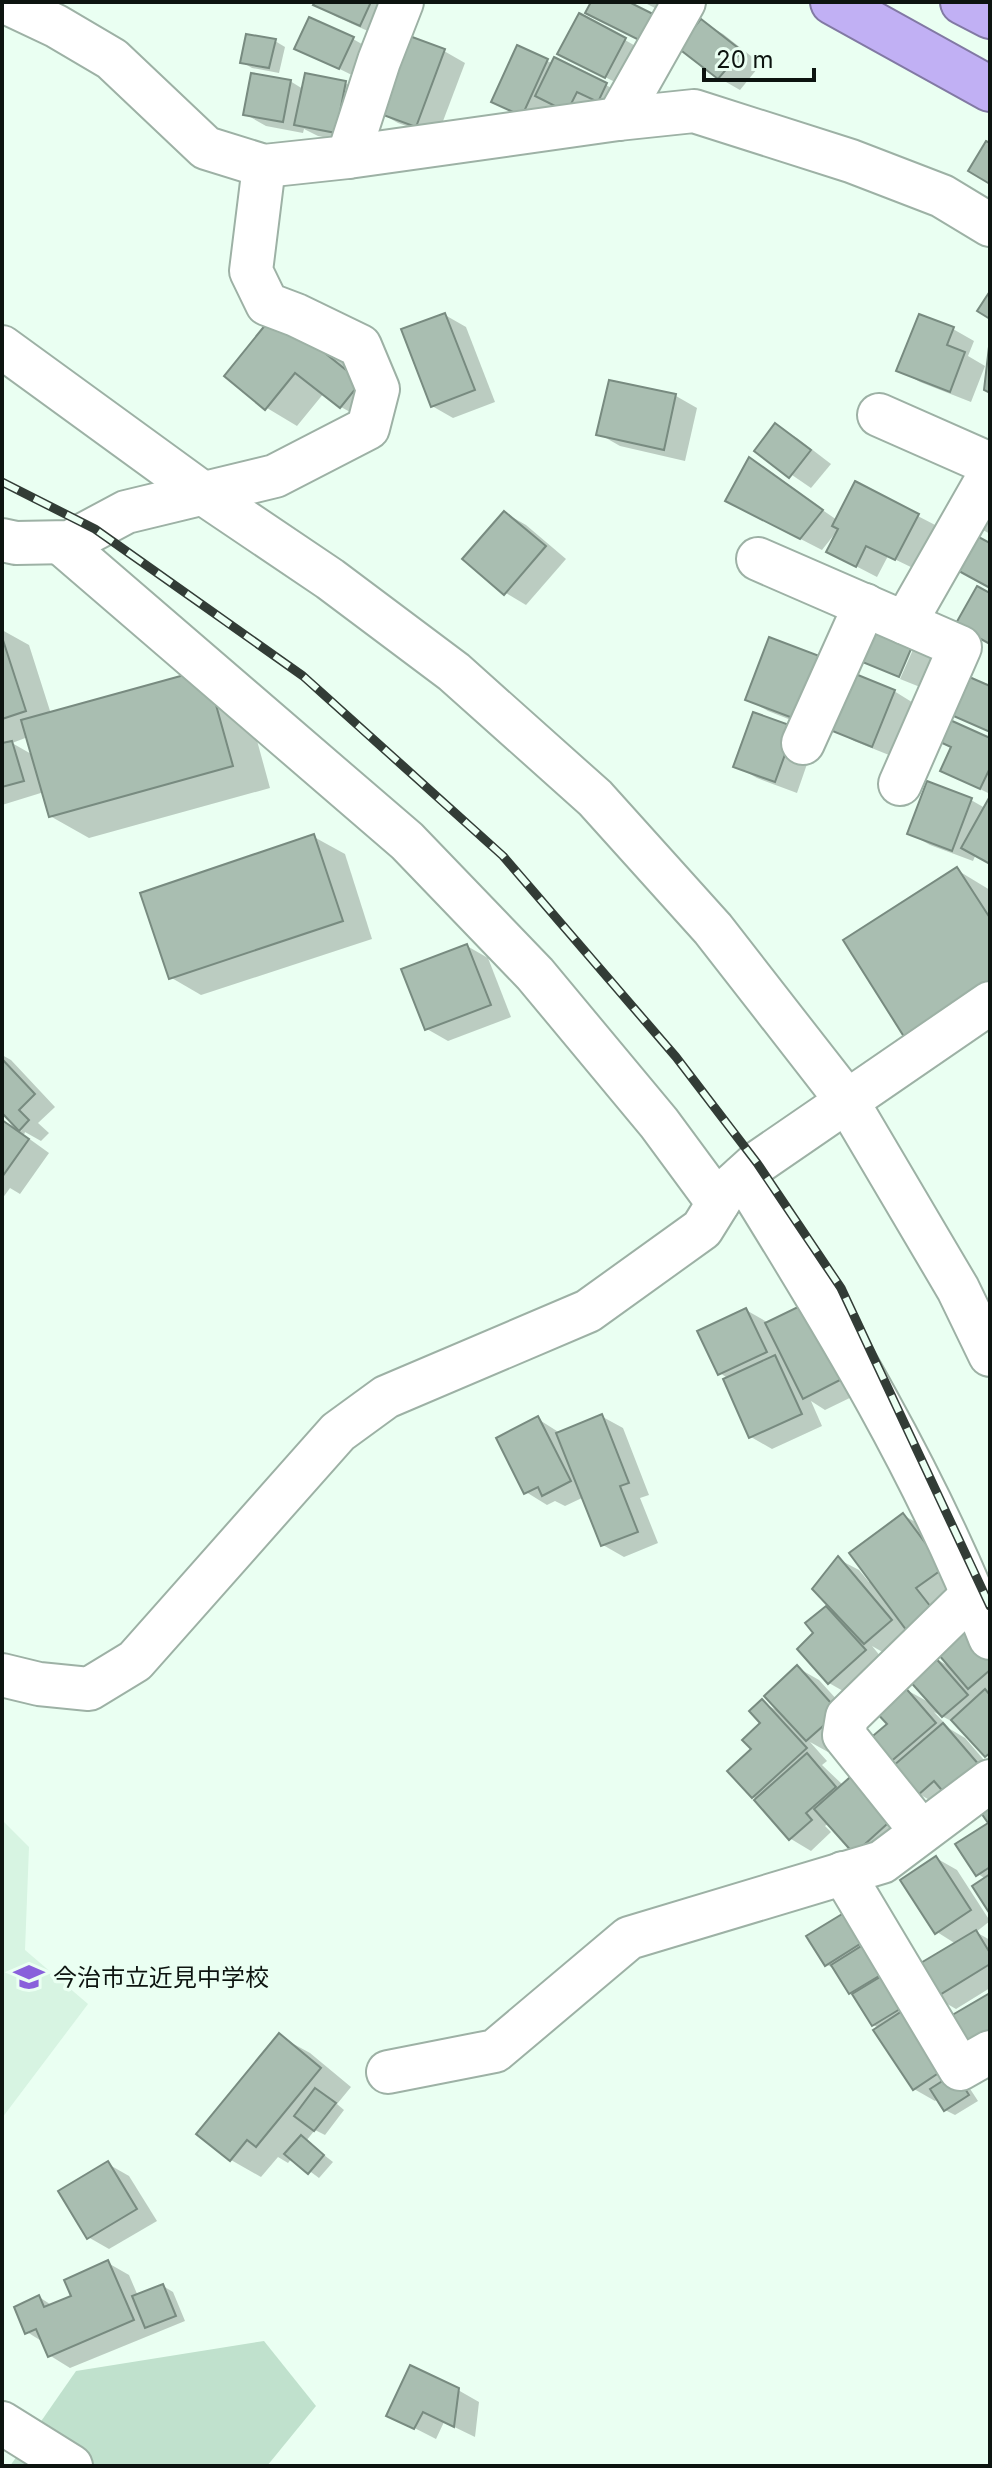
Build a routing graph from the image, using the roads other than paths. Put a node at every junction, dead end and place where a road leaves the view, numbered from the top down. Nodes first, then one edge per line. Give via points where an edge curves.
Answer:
1 (5, 2) edge
2 (402, 2) edge
3 (684, 2) edge
4 (833, 2) edge
5 (963, 2) edge
6 (990, 16) edge
7 (990, 89) edge
8 (618, 119) junction
9 (348, 157) junction
10 (264, 166) junction
11 (990, 225) edge
12 (2, 347) edge
13 (879, 415) dead end
14 (990, 464) edge
15 (990, 474) edge
16 (204, 494) junction
17 (2, 540) edge
18 (61, 543) junction
19 (758, 559) dead end
20 (865, 605) junction
21 (905, 623) junction
22 (975, 654) edge
23 (803, 743) dead end
24 (900, 784) dead end
25 (990, 1003) edge
26 (847, 1101) junction
27 (730, 1190) junction
28 (990, 1355) edge
29 (973, 1594) junction
30 (990, 1638) edge
31 (2, 1675) edge
32 (990, 1781) edge
33 (921, 1831) junction
34 (843, 1873) junction
35 (990, 2052) edge
36 (388, 2072) dead end
37 (2, 2423) edge
38 (71, 2466) edge

1 - 10 street via 112,59 206,148
2 - 9 street
3 - 8 street
4 - 7 highway
5 - 6 highway
8 - 9 street
8 - 11 street via 694,111 942,196
9 - 10 street
10 - 16 street via 251,271 267,304 360,346 378,389 368,428 275,476
12 - 16 street
13 - 14 street
15 - 21 street
16 - 18 street via 126,512
16 - 26 street via 454,672 595,798 713,929
17 - 18 street
18 - 27 street via 407,841 535,974 659,1123
19 - 20 street
20 - 21 street
20 - 23 street
21 - 22 street
22 - 24 street
25 - 26 street
26 - 27 street via 757,1163
26 - 28 street via 958,1289
27 - 29 street via 817,1295 890,1422
27 - 31 street via 702,1229 588,1311 386,1397 338,1432 135,1661 89,1689
29 - 30 street
29 - 33 street via 847,1717 844,1735
32 - 33 street
33 - 34 street via 882,1862
34 - 35 street via 960,2069
34 - 36 street via 629,1938 495,2051
37 - 38 street

